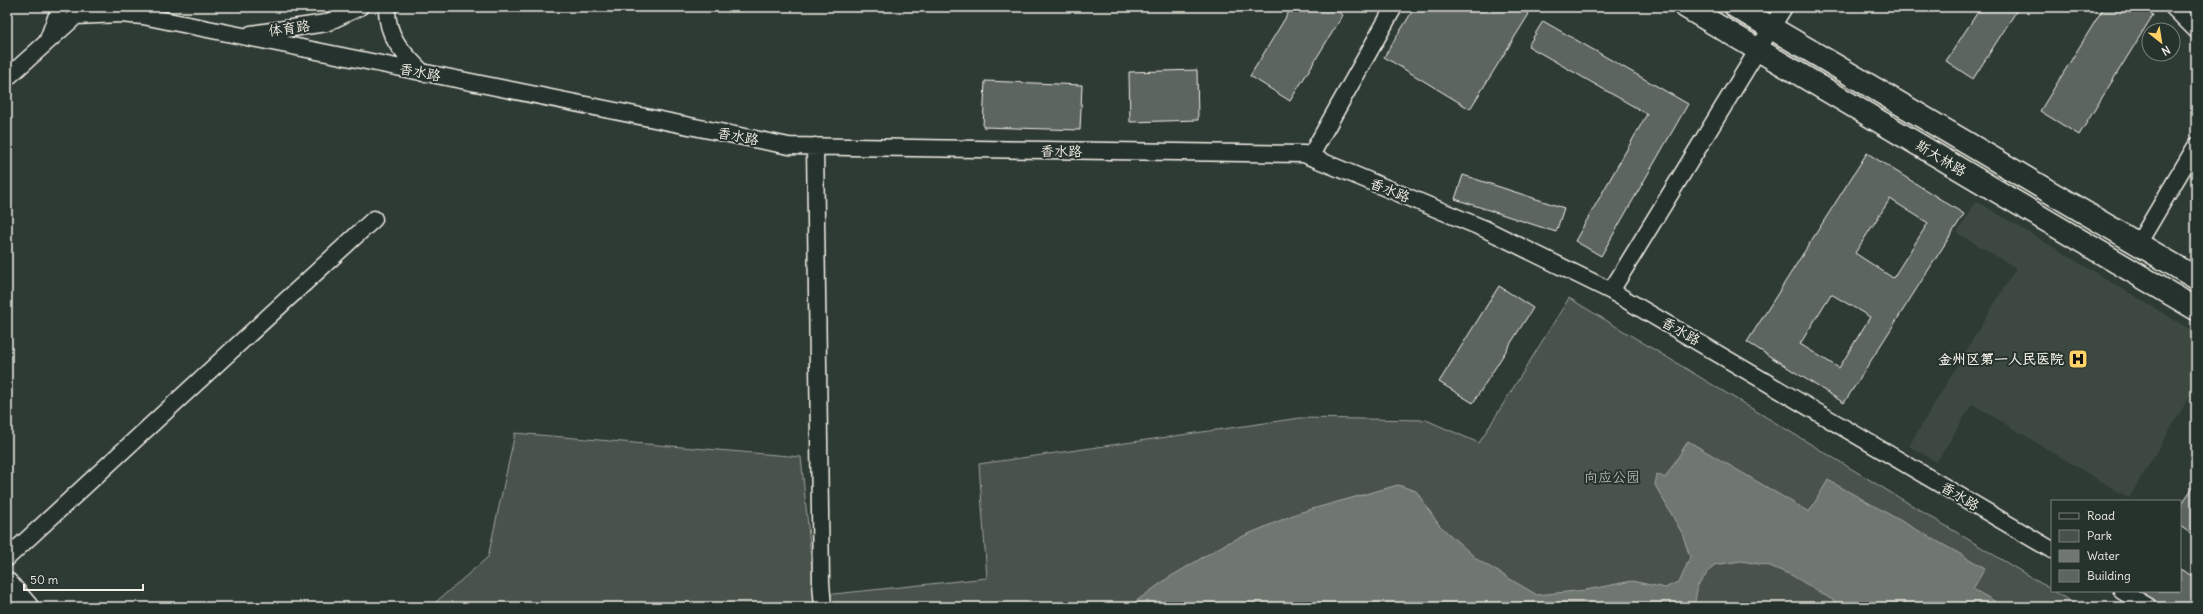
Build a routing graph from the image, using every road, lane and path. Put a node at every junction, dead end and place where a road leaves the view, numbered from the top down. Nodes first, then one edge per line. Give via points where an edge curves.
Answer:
1 (60, 7) edge
2 (360, 7) edge
3 (387, 7) edge
4 (1394, 7) edge
5 (1686, 7) edge
6 (1736, 7) edge
7 (1784, 7) edge
8 (2173, 7) edge
9 (114, 10) edge
10 (1772, 28) junction
11 (2196, 30) edge
12 (239, 36) junction
13 (48, 41) junction
14 (1758, 49) junction
15 (423, 72) junction
16 (7, 78) edge
17 (815, 146) junction
18 (2196, 146) edge
19 (1310, 157) junction
20 (374, 218) dead end
21 (2138, 244) junction
22 (2196, 278) edge
23 (1611, 291) junction
24 (2196, 309) edge
25 (2051, 549) edge
26 (7, 558) edge
27 (7, 584) edge
28 (2124, 592) edge
29 (27, 607) edge
30 (823, 607) edge
31 (2149, 607) edge

1 - 13 street
2 - 12 street, 体育路 via 326,23
3 - 15 street via 386,21 400,50
4 - 19 street
5 - 14 main road, 斯大林路
6 - 10 main road, 斯大林路
7 - 10 street
8 - 11 street
9 - 12 street, 香水路
9 - 13 street, 香水路 via 76,16
10 - 14 street
10 - 21 main road, 斯大林路
12 - 15 street, 香水路
13 - 16 street, 香水路
14 - 23 street
14 - 24 main road, 斯大林路
15 - 17 street, 香水路 via 789,146
17 - 19 street, 香水路 via 1304,154
17 - 30 street
18 - 21 street
19 - 23 street, 香水路 via 1485,229
20 - 26 street
21 - 22 main road, 斯大林路
23 - 25 street, 香水路
27 - 29 main road
28 - 31 street

